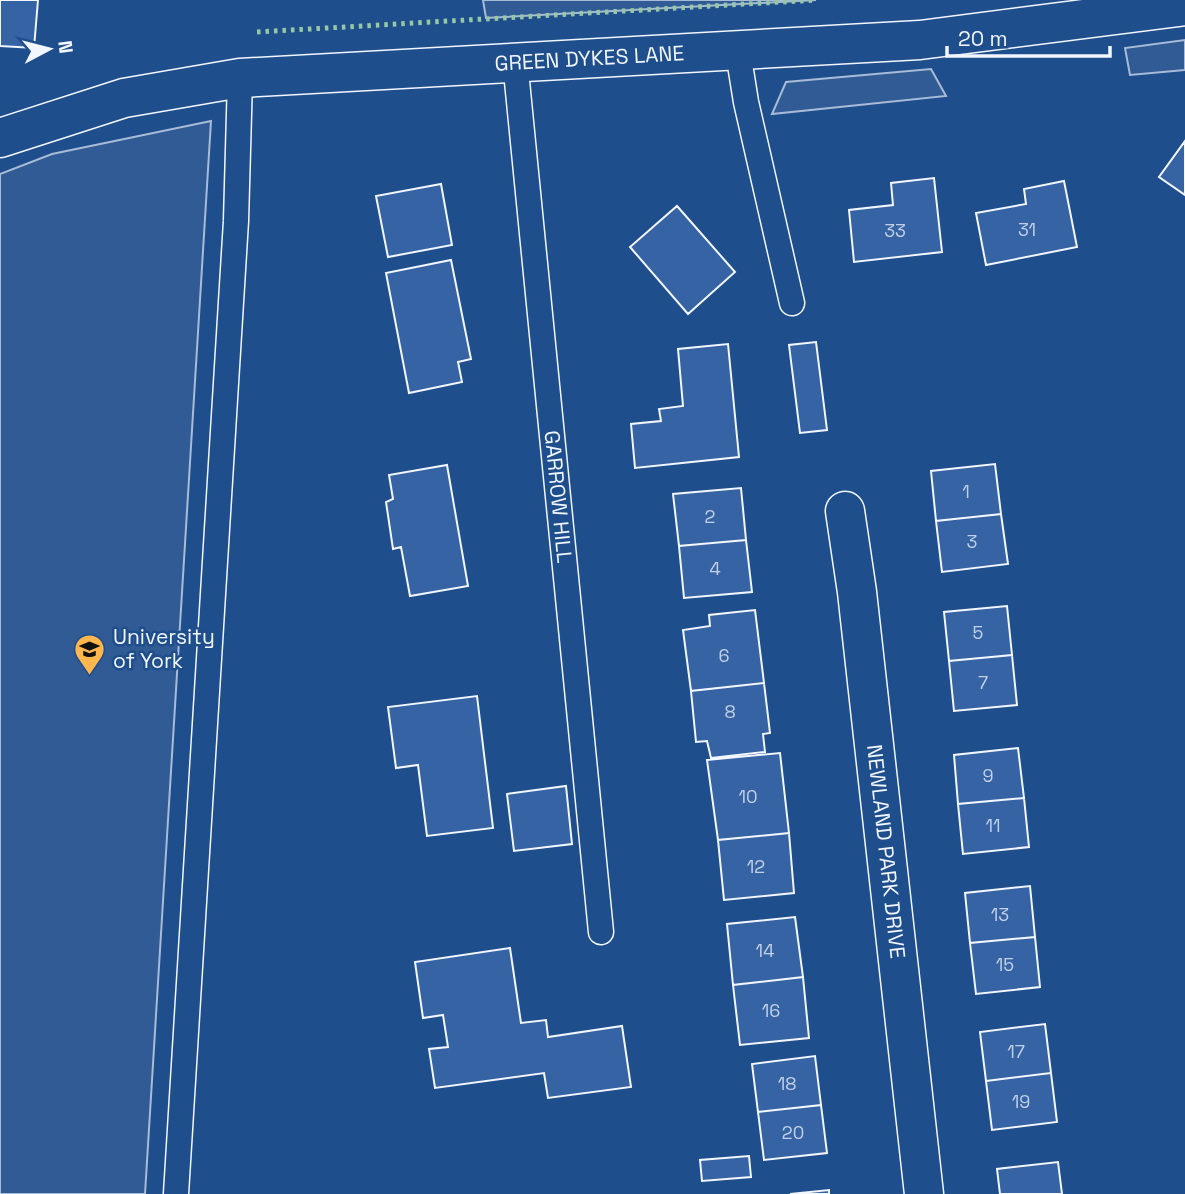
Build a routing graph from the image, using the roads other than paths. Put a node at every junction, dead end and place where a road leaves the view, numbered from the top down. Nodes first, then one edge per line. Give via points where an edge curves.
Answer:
1 (1185, 6) edge
2 (738, 52) junction
3 (515, 61) junction
4 (240, 78) junction
5 (0, 138) edge
6 (792, 303) dead end
7 (845, 511) dead end
8 (601, 932) dead end
9 (176, 1194) edge
10 (924, 1194) edge

1 - 2 street, GREEN DYKES LANE via 920,40
2 - 3 street, GREEN DYKES LANE
2 - 6 lane
3 - 4 street, GREEN DYKES LANE
3 - 8 lane, GARROW HILL
4 - 5 street, GREEN DYKES LANE via 124,98
4 - 9 lane via 236,221
7 - 10 street, NEWLAND PARK DRIVE

